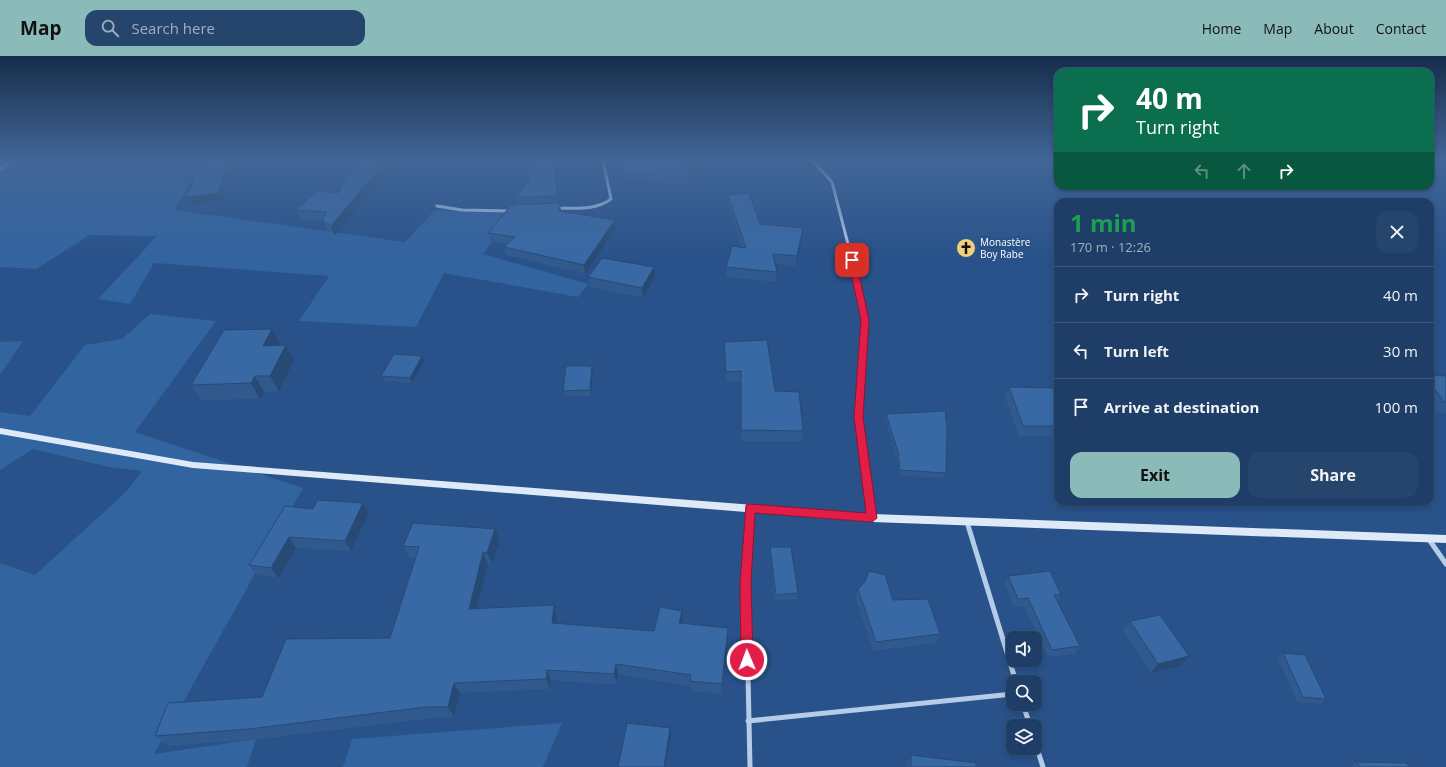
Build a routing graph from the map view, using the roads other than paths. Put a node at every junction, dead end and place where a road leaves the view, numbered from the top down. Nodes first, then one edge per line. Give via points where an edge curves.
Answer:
1 (610, 193) edge
2 (835, 193) edge
3 (437, 206) dead end
4 (551, 208) edge
5 (515, 211) edge
6 (0, 431) edge
7 (750, 508) junction
8 (872, 518) junction
9 (967, 521) junction
10 (1428, 538) junction
11 (1446, 539) edge
12 (1446, 564) edge
13 (1014, 675) edge
14 (1006, 695) edge
15 (748, 721) junction
16 (1039, 755) edge
17 (750, 767) edge
18 (1043, 767) edge

1 - 4 street via 611,199 607,204 594,207
2 - 8 street via 865,320 859,417
3 - 5 street via 493,212
6 - 7 main road via 193,464
7 - 8 main road
7 - 15 street via 746,583
8 - 9 main road
9 - 10 main road
9 - 13 street
10 - 11 main road
10 - 12 street
14 - 15 street
15 - 17 street
16 - 18 street

